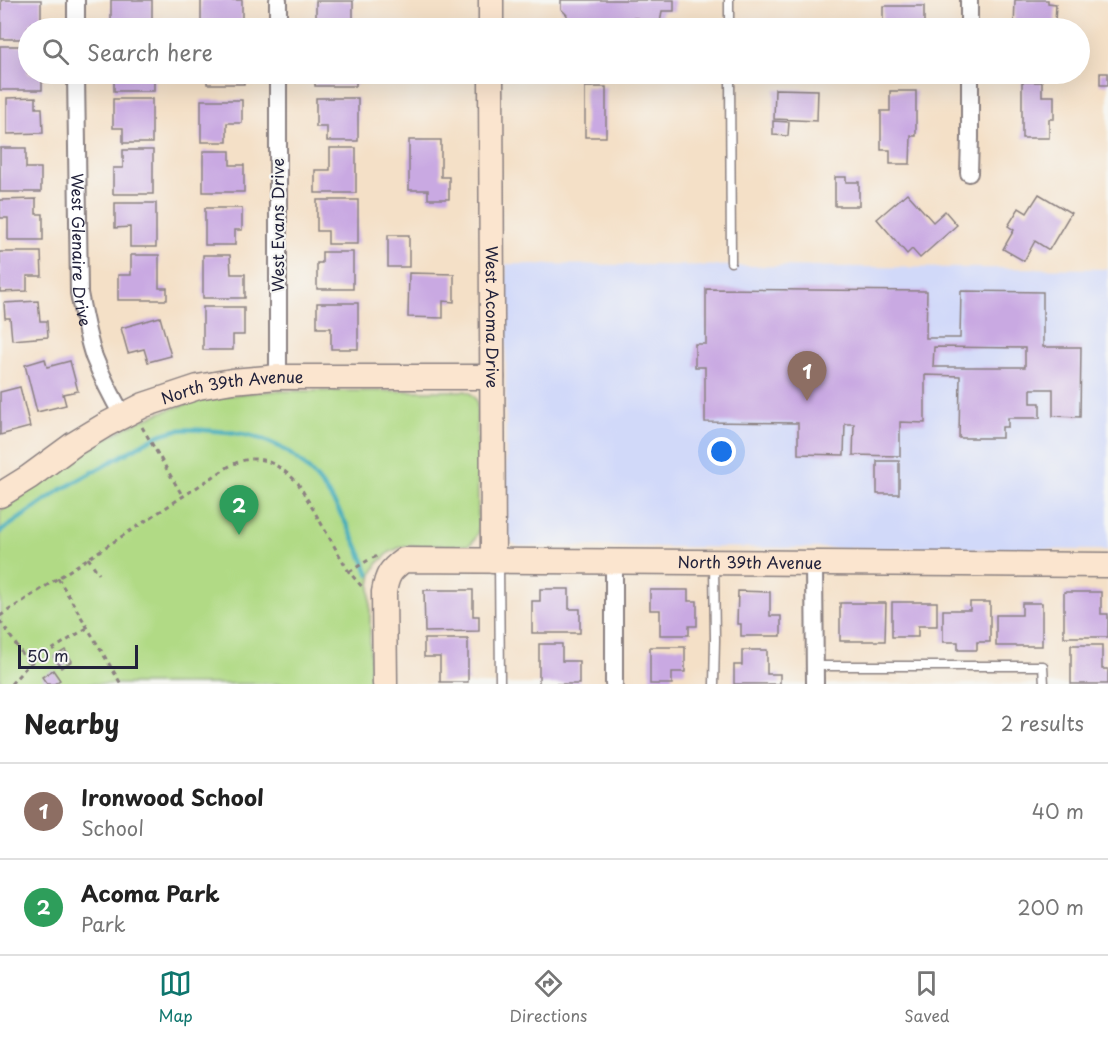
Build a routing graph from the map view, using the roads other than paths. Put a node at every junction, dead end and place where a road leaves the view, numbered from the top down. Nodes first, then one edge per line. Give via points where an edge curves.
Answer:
1 (76, 0) edge
2 (278, 0) edge
3 (490, 0) edge
4 (729, 0) edge
5 (969, 0) edge
6 (76, 18) edge
7 (278, 18) edge
8 (491, 18) edge
9 (729, 18) edge
10 (969, 18) edge
11 (76, 84) edge
12 (278, 84) edge
13 (491, 84) edge
14 (730, 84) edge
15 (970, 84) edge
16 (969, 173) dead end
17 (731, 262) dead end
18 (278, 377) junction
19 (492, 377) junction
20 (131, 419) junction
21 (0, 495) edge
22 (496, 561) junction
23 (614, 562) junction
24 (714, 563) junction
25 (814, 564) junction
26 (1108, 565) edge
27 (815, 666) junction
28 (385, 684) edge
29 (500, 684) edge
30 (614, 684) edge
31 (714, 684) edge
32 (815, 684) edge
33 (1044, 684) edge

1 - 6 street
2 - 7 street
3 - 8 street
4 - 9 lane
5 - 10 street
11 - 20 street, West Glenaire Drive via 79,293 94,356 112,396
12 - 18 street, West Evans Drive
13 - 19 street, West Acoma Drive
14 - 17 lane
15 - 16 street
18 - 19 street, North 39th Avenue
18 - 20 street, North 39th Avenue via 198,387 144,405
19 - 22 street, West Acoma Drive
20 - 21 street, North 39th Avenue via 107,424
22 - 23 street, North 39th Avenue
22 - 28 street, North 39th Avenue via 387,561
22 - 29 lane
23 - 24 street, North 39th Avenue
23 - 30 street
24 - 25 street, North 39th Avenue
24 - 31 lane
25 - 26 street, North 39th Avenue
25 - 27 street
27 - 32 street
27 - 33 lane via 1043,666

